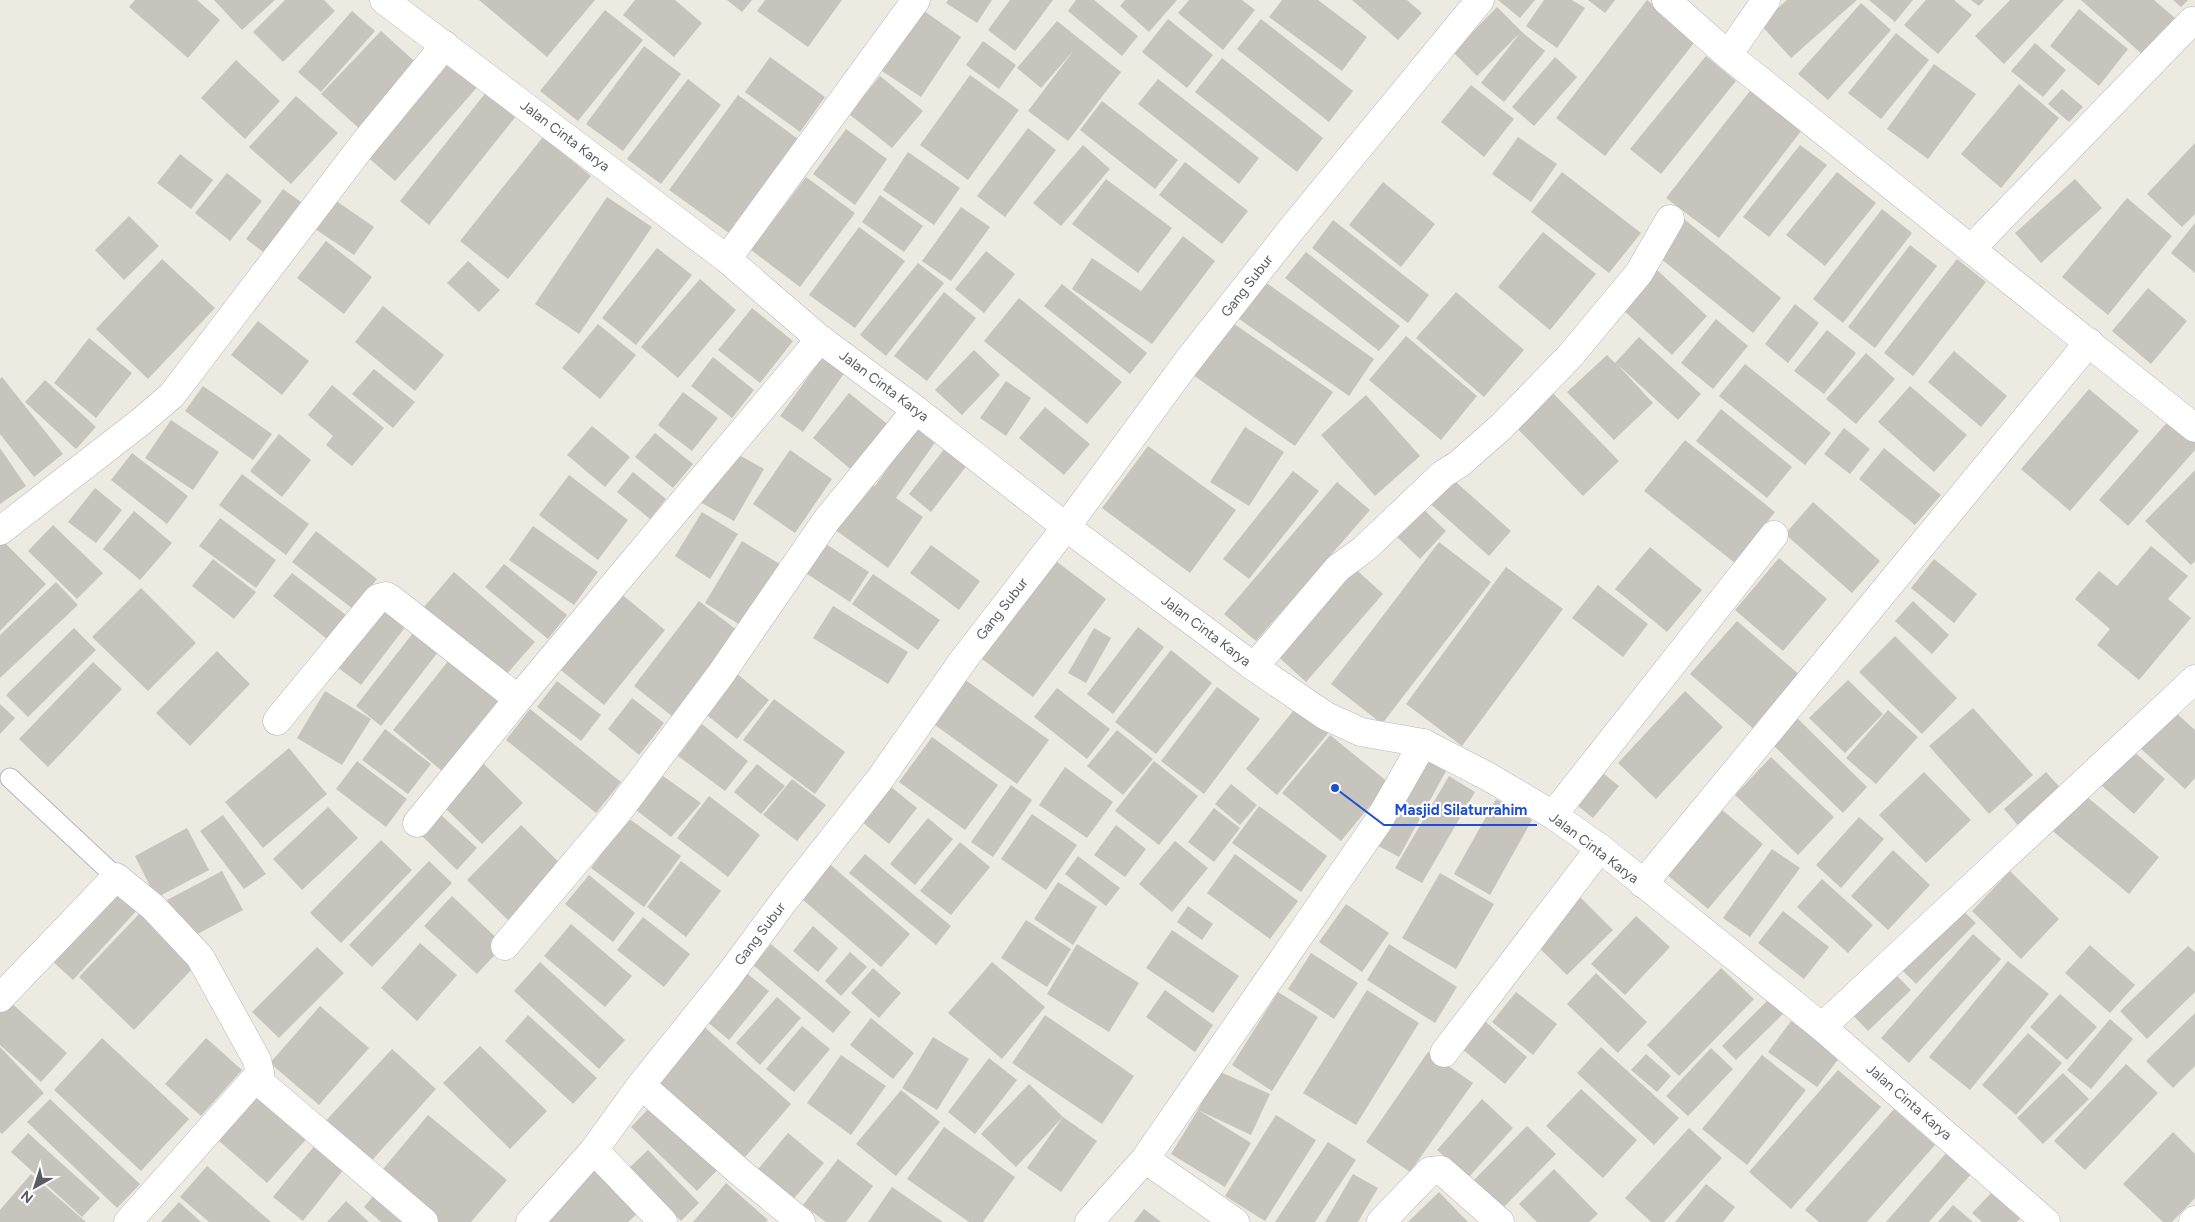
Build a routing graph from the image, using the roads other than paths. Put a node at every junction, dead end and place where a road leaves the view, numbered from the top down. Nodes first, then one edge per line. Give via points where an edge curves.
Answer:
1 (384, 0) edge
2 (916, 0) edge
3 (1480, 0) edge
4 (1666, 0) edge
5 (1766, 0) edge
6 (2192, 21) dead end
7 (445, 45) junction
8 (1728, 55) junction
9 (1670, 219) dead end
10 (1971, 249) junction
11 (727, 259) junction
12 (820, 339) junction
13 (2089, 342) junction
14 (916, 410) junction
15 (2195, 428) edge
16 (1066, 527) junction
17 (0, 531) edge
18 (1774, 534) dead end
19 (1254, 666) junction
20 (2195, 679) edge
21 (518, 700) junction
22 (277, 721) dead end
23 (1423, 743) junction
24 (10, 778) dead end
25 (1553, 815) junction
26 (417, 823) dead end
27 (1600, 848) junction
28 (116, 877) junction
29 (1643, 884) junction
30 (505, 946) dead end
31 (0, 998) edge
32 (1822, 1027) junction
33 (1444, 1053) dead end
34 (256, 1079) junction
35 (641, 1085) junction
36 (594, 1150) junction
37 (1145, 1159) junction
38 (128, 1222) edge
39 (424, 1222) edge
40 (530, 1222) edge
41 (663, 1222) edge
42 (801, 1222) edge
43 (1089, 1222) edge
44 (1235, 1222) edge
45 (1381, 1222) edge
46 (1500, 1222) edge
47 (2046, 1222) edge

1 - 7 street, Jalan Cinta Karya
2 - 11 street
3 - 16 street, Gang Subur via 1186,362
4 - 8 street
5 - 8 street
6 - 10 street
7 - 11 street, Jalan Cinta Karya
7 - 17 street via 365,142 172,395
8 - 10 street
9 - 19 street via 1639,273 1569,357 1501,427 1425,490 1364,549 1338,568
10 - 13 street
11 - 12 street, Jalan Cinta Karya
12 - 14 street, Jalan Cinta Karya
12 - 21 street
13 - 15 street
13 - 29 street
14 - 16 street, Jalan Cinta Karya
14 - 30 street via 826,522 721,674 617,813
16 - 19 street, Jalan Cinta Karya
16 - 35 street, Gang Subur via 964,659 880,779
18 - 25 street
19 - 23 street, Jalan Cinta Karya via 1326,716 1360,732
20 - 32 street
21 - 22 street via 391,599 382,596
21 - 26 street
23 - 25 street, Jalan Cinta Karya
23 - 37 street via 1378,822
24 - 28 lane
25 - 27 street, Jalan Cinta Karya
27 - 29 street, Jalan Cinta Karya
27 - 33 street
28 - 31 street
28 - 34 street via 153,908 200,957 257,1060 260,1070
29 - 32 street, Jalan Cinta Karya
32 - 47 street, Jalan Cinta Karya
34 - 38 street
34 - 39 street
35 - 36 street, Gang Subur
35 - 42 street
36 - 40 street, Gang Subur
36 - 41 street
37 - 43 street
37 - 44 street
45 - 46 street via 1430,1171 1441,1170

